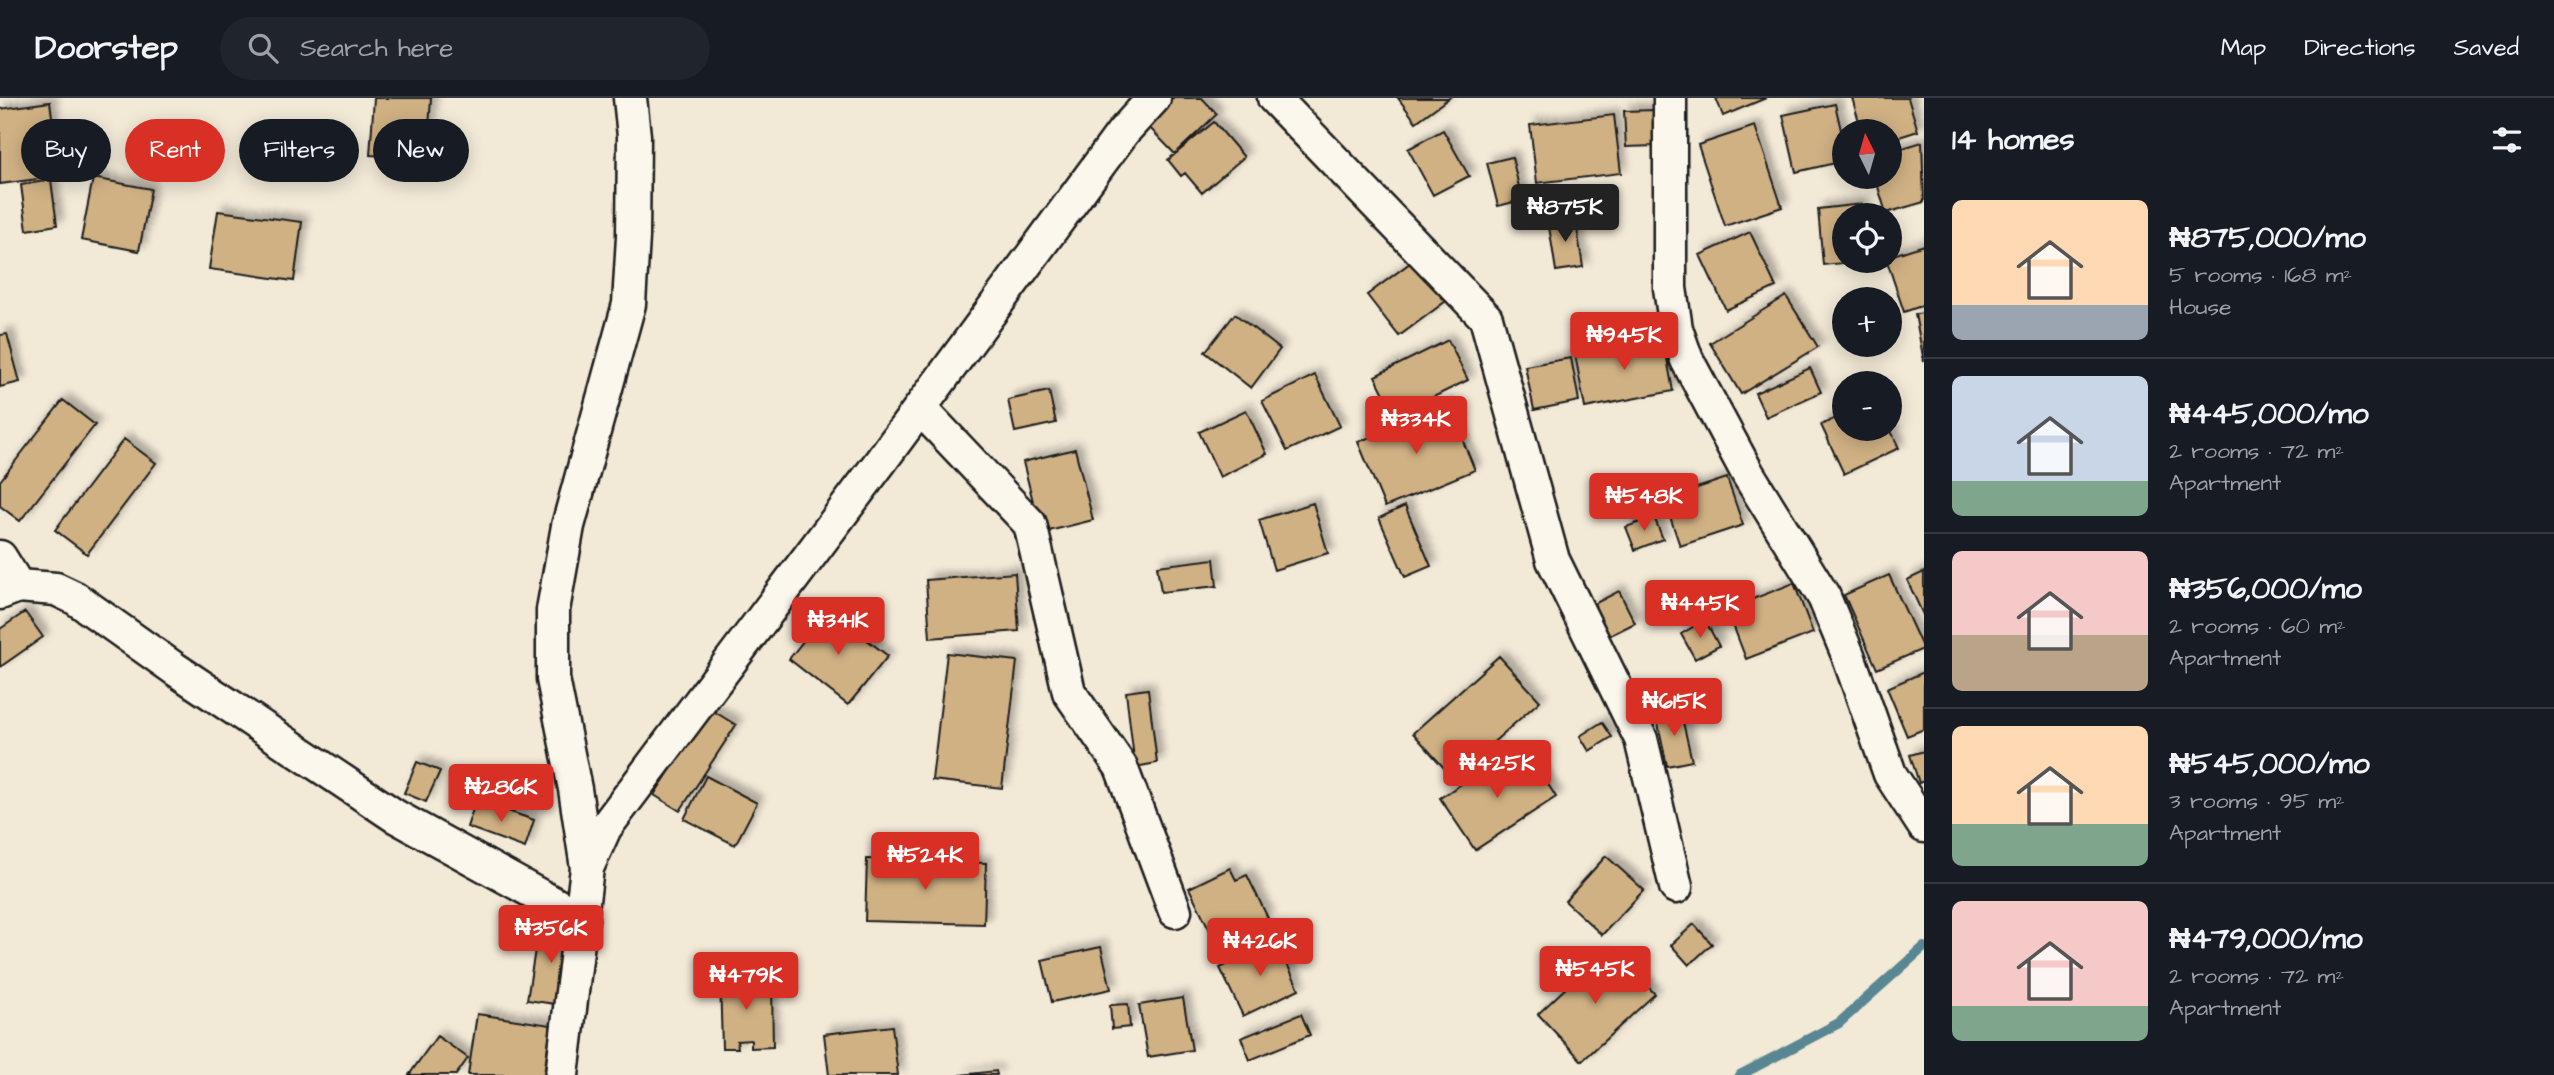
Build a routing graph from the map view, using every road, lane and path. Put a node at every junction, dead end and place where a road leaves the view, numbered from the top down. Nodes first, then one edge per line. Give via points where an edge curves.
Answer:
1 (630, 98) edge
2 (1154, 98) edge
3 (1274, 98) edge
4 (1670, 98) edge
5 (920, 408) junction
6 (0, 557) edge
7 (9, 589) edge
8 (1924, 826) edge
9 (587, 868) junction
10 (1676, 887) dead end
11 (1175, 911) dead end
12 (582, 919) junction
13 (562, 1075) edge

1 - 9 street via 634,237 629,304 568,526 553,610 553,679
2 - 5 street via 1123,132
3 - 10 street via 1486,318 1553,560 1641,739
4 - 8 street via 1670,288 1676,329 1687,360 1748,474 1824,597 1890,774
5 - 9 street via 605,828
5 - 11 street via 1030,524 1069,692 1121,767
6 - 7 street
7 - 12 street via 55,589 75,598 395,816
9 - 12 street
12 - 13 street

